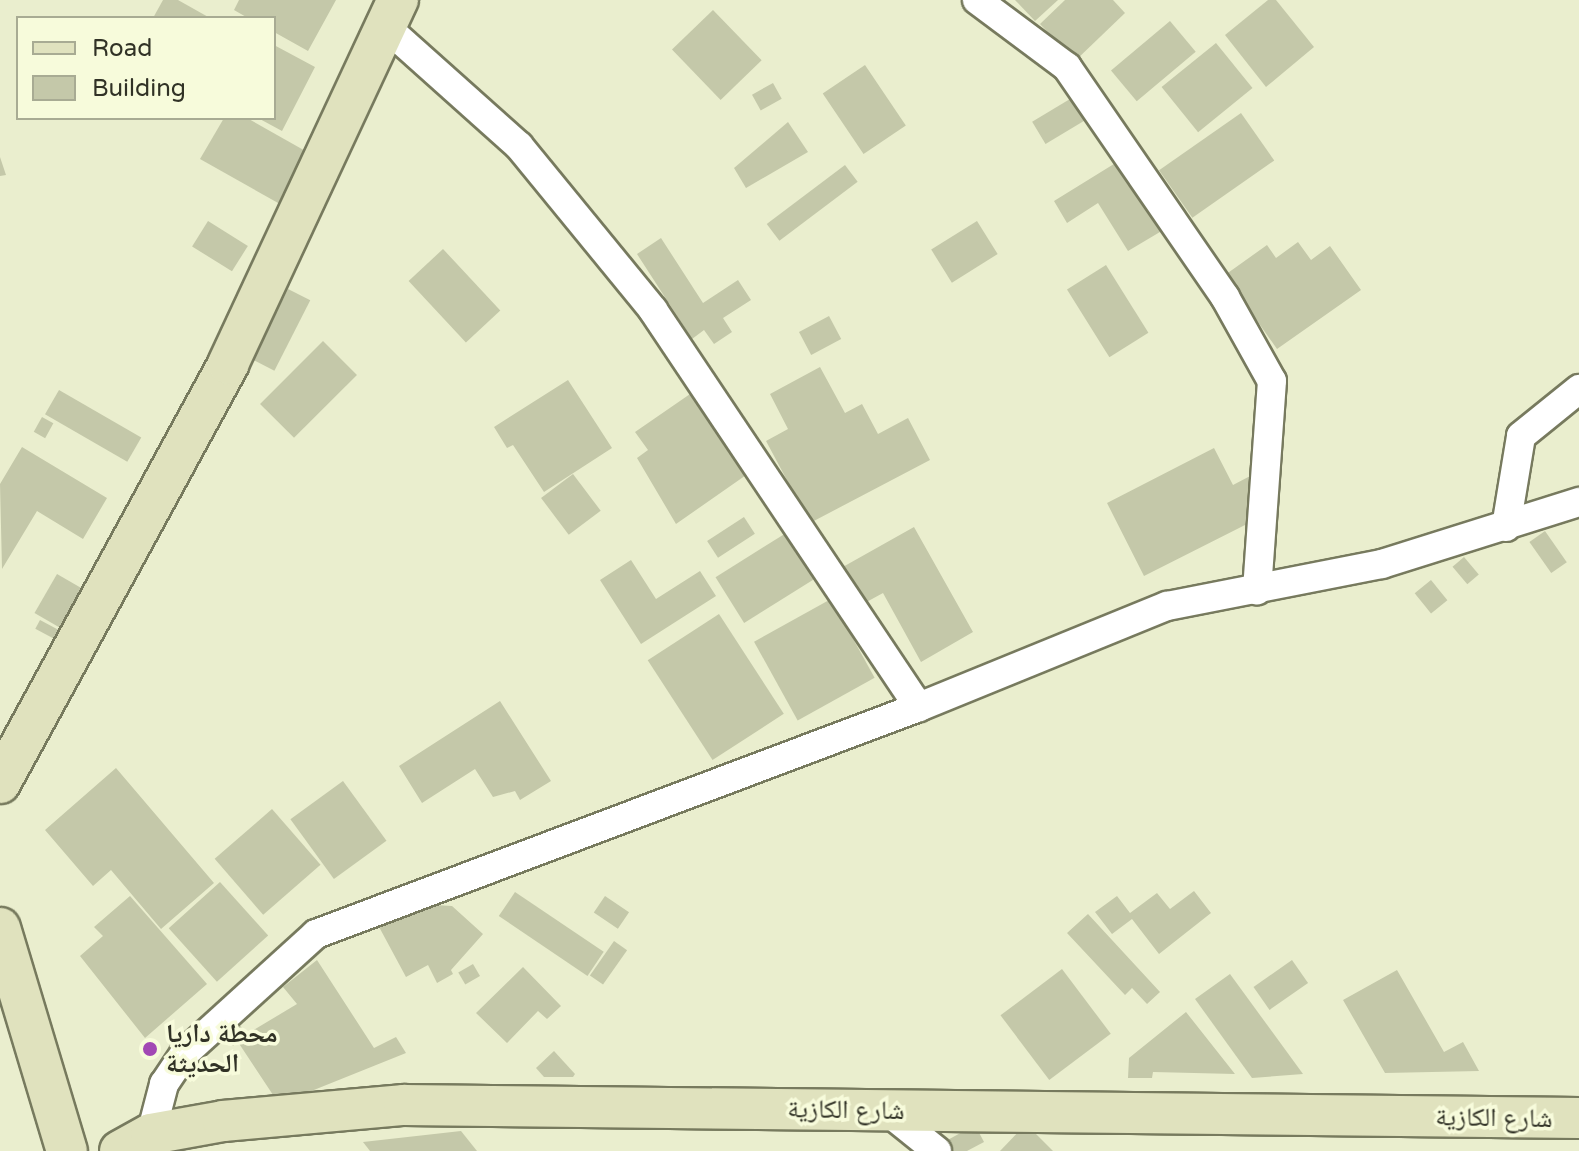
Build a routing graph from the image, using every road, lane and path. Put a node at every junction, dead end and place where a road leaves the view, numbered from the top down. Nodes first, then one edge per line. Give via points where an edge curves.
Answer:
1 (977, 0) edge
2 (393, 14) edge
3 (1579, 389) edge
4 (1579, 502) edge
5 (1506, 527) junction
6 (1257, 590) junction
7 (919, 707) junction
8 (0, 783) edge
9 (0, 928) edge
10 (887, 1111) junction
11 (1579, 1118) edge
12 (130, 1146) edge
13 (67, 1151) edge
14 (937, 1151) edge

1 - 6 street via 1067,67 1225,297 1272,381
2 - 7 street via 519,146 653,310
2 - 8 street via 228,364
3 - 5 street via 1521,436
4 - 5 street
5 - 6 street via 1382,564
6 - 7 street via 1167,606
7 - 12 street via 316,934 184,1054
9 - 13 street
10 - 11 street, شارع الكازية
10 - 12 street, شارع الكازية via 404,1105 223,1121
10 - 14 street

